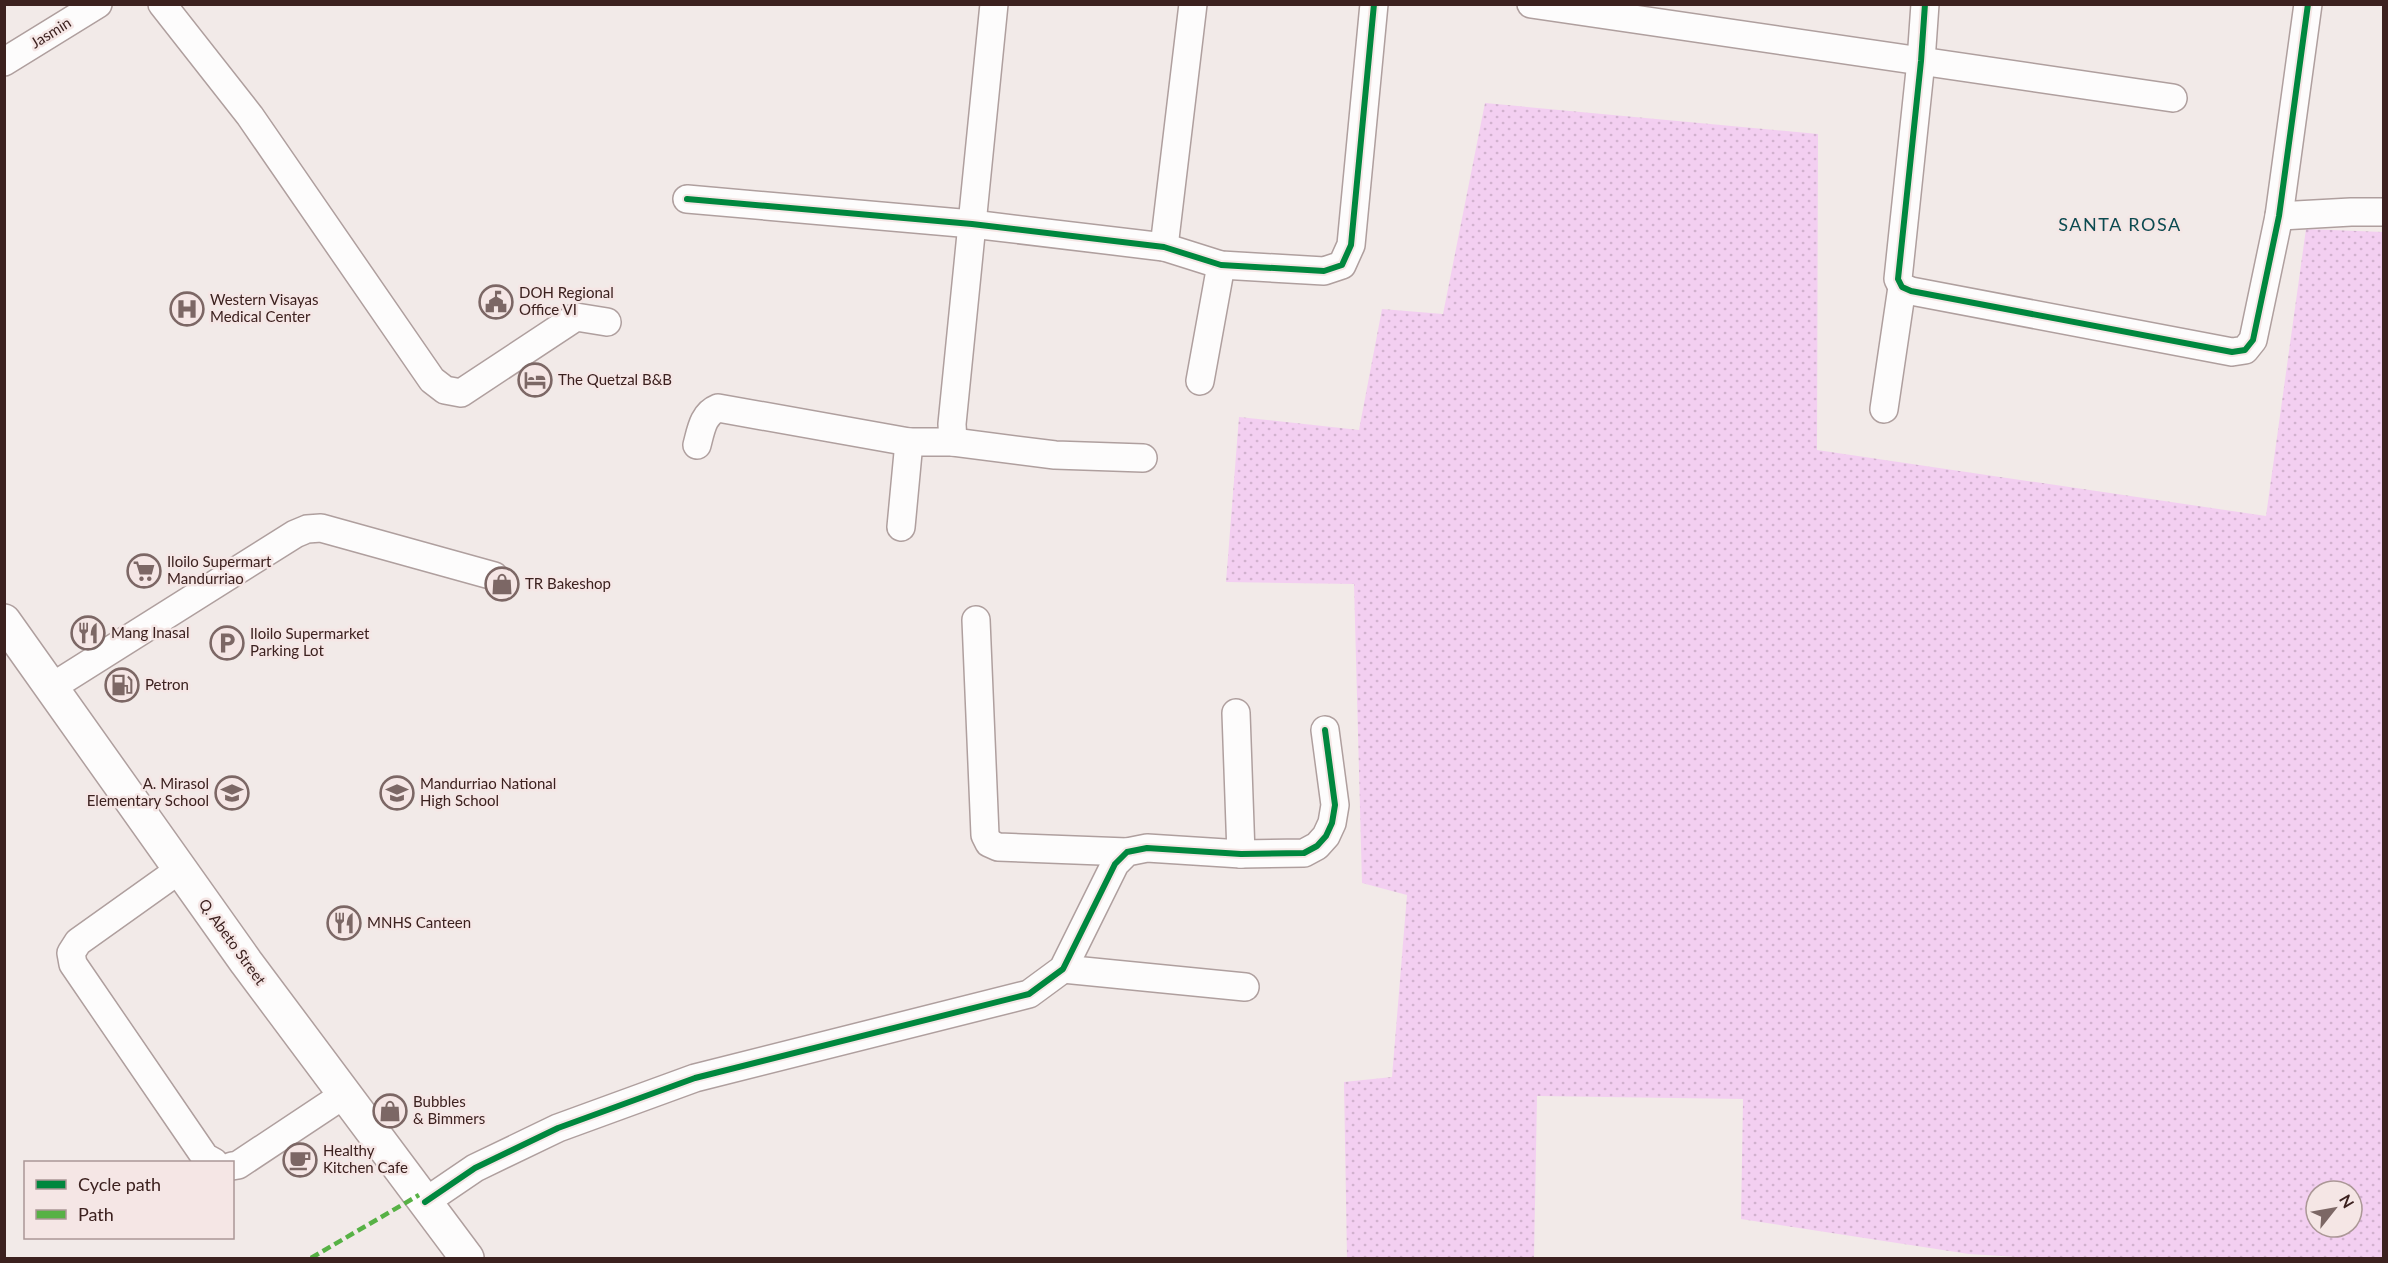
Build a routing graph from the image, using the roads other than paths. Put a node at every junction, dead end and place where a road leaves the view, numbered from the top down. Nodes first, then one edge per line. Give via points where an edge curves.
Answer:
1 (98, 4) edge
2 (162, 4) edge
3 (994, 4) edge
4 (1193, 4) edge
5 (1374, 4) edge
6 (1531, 4) edge
7 (1925, 4) edge
8 (2308, 4) edge
9 (4, 62) edge
10 (1921, 62) junction
11 (2173, 98) dead end
12 (687, 199) dead end
13 (2384, 212) edge
14 (2279, 216) junction
15 (972, 224) junction
16 (1164, 247) junction
17 (1221, 265) junction
18 (1902, 287) junction
19 (607, 322) dead end
20 (1200, 381) dead end
21 (1884, 409) dead end
22 (909, 442) junction
23 (953, 442) junction
24 (697, 445) dead end
25 (1143, 458) dead end
26 (901, 527) dead end
27 (494, 576) dead end
28 (976, 620) dead end
29 (9, 636) edge
30 (52, 687) junction
31 (1236, 713) dead end
32 (1325, 730) dead end
33 (1127, 852) junction
34 (1241, 854) junction
35 (179, 870) junction
36 (1064, 969) junction
37 (1245, 987) dead end
38 (345, 1094) junction
39 (212, 1161) edge
40 (234, 1166) edge
41 (425, 1202) junction
42 (467, 1258) edge

1 - 9 street, Jasmin
2 - 19 street via 250,116 432,380 445,390 461,393 576,317
3 - 15 street
4 - 16 street
5 - 17 street via 1351,245 1342,265 1324,271
6 - 10 street
7 - 10 street
8 - 14 street
10 - 11 street
10 - 18 street via 1898,279
12 - 15 street
13 - 14 street
14 - 18 street via 2253,340 2245,350 2232,352
15 - 16 street
15 - 23 street
16 - 17 street
17 - 20 street
18 - 21 street
22 - 23 street
22 - 24 street via 718,408 704,419
22 - 26 street
23 - 25 street via 1055,455
27 - 30 street via 321,528 307,529
28 - 33 street via 985,835 989,843
29 - 30 main road, Q. Abeto Street
30 - 35 main road, Q. Abeto Street
31 - 34 street
32 - 34 street via 1335,805 1326,836 1304,853
33 - 34 street via 1147,848
33 - 36 street via 1115,864
35 - 38 main road, Q. Abeto Street
35 - 39 street via 78,942 71,953 73,964 205,1156
36 - 37 street
36 - 41 street via 1029,994 695,1078 558,1128 475,1168
38 - 40 street
38 - 41 main road, Q. Abeto Street
41 - 42 main road, Q. Abeto Street

